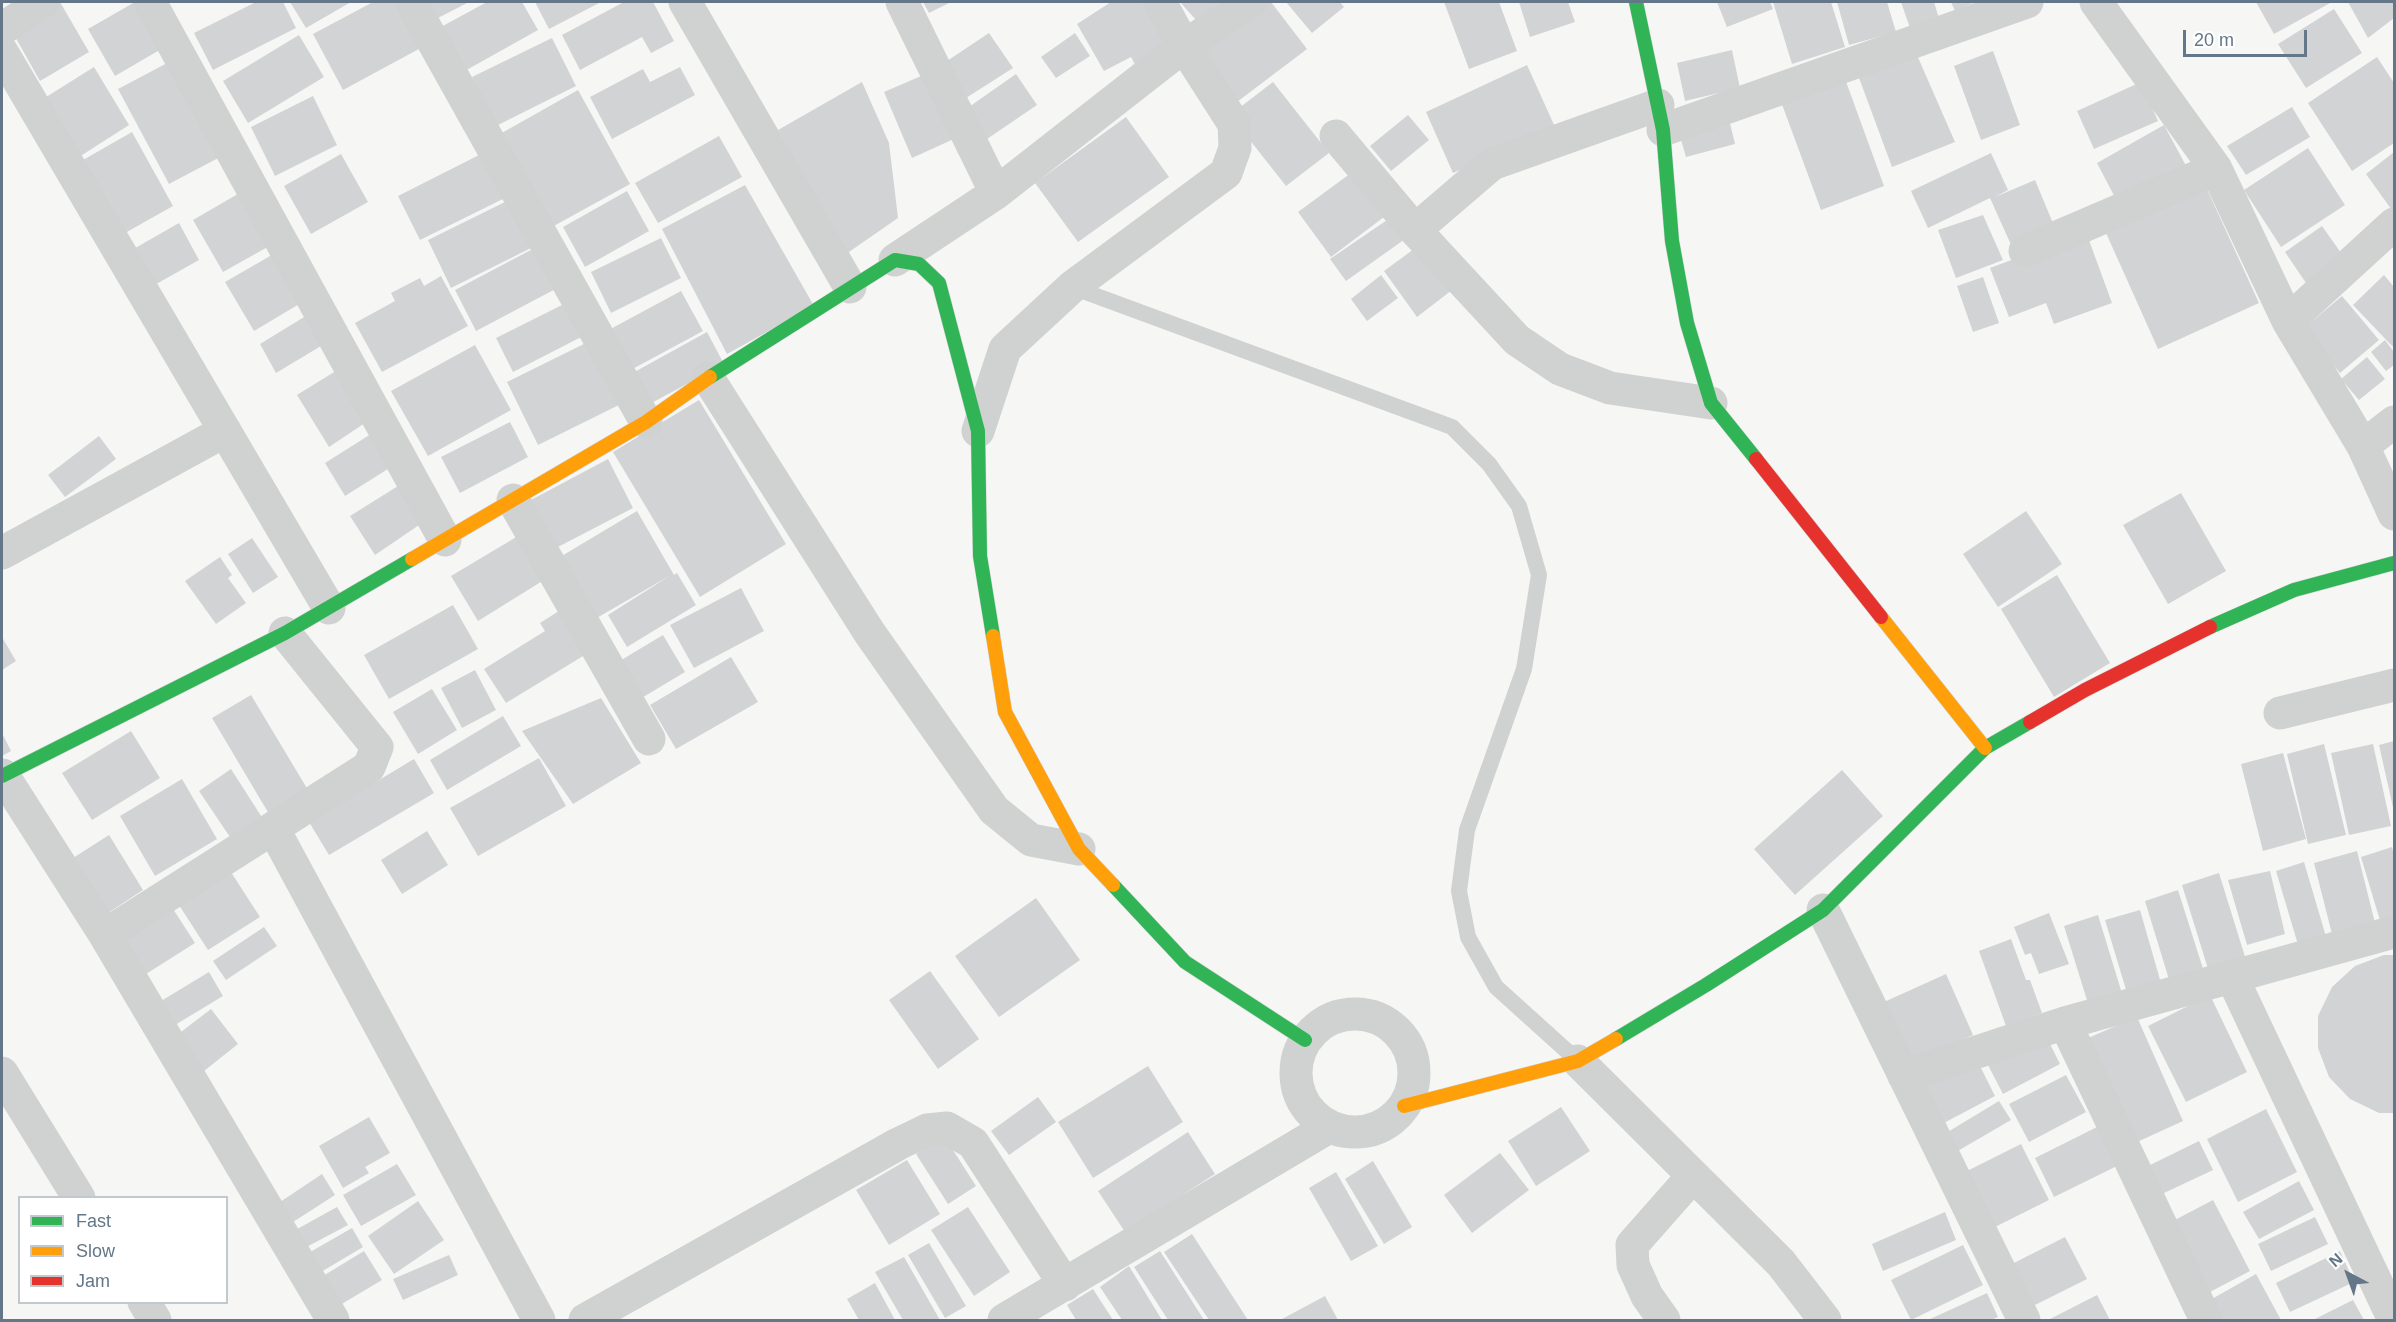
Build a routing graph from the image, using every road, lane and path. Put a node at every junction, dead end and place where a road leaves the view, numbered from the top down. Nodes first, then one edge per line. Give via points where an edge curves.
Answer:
1 (43, 2) edge
2 (150, 2) edge
3 (411, 2) edge
4 (685, 2) edge
5 (902, 2) edge
6 (1160, 2) edge
7 (1251, 2) edge
8 (1636, 2) edge
9 (2027, 2) edge
10 (2096, 2) edge
11 (2, 29) edge
12 (1184, 46) junction
13 (2, 52) edge
14 (1660, 118) junction
15 (1336, 136) dead end
16 (2216, 169) junction
17 (996, 193) junction
18 (2394, 224) edge
19 (1415, 230) junction
20 (2025, 251) dead end
21 (895, 260) junction
22 (850, 287) junction
23 (1072, 287) junction
24 (2288, 321) junction
25 (708, 378) junction
26 (1711, 403) junction
27 (646, 422) junction
28 (2394, 422) edge
29 (225, 431) junction
30 (978, 431) junction
31 (2363, 446) junction
32 (513, 500) junction
33 (2394, 514) edge
34 (445, 540) junction
35 (2, 553) edge
36 (2394, 563) edge
37 (329, 608) junction
38 (285, 633) junction
39 (2394, 685) edge
40 (2280, 713) dead end
41 (649, 739) dead end
42 (1985, 748) junction
43 (2, 776) edge
44 (273, 828) junction
45 (1079, 849) junction
46 (1823, 910) junction
47 (2394, 932) edge
48 (105, 935) junction
49 (2232, 977) junction
50 (2065, 1023) junction
51 (1305, 1040) junction
52 (1578, 1061) junction
53 (2, 1073) edge
54 (1904, 1076) junction
55 (1404, 1107) junction
56 (1329, 1127) junction
57 (1692, 1177) junction
58 (78, 1196) edge
59 (1065, 1286) junction
60 (145, 1304) edge
61 (156, 1320) edge
62 (333, 1320) edge
63 (539, 1320) edge
64 (585, 1320) edge
65 (1004, 1320) edge
66 (1664, 1320) edge
67 (1825, 1320) edge
68 (2024, 1320) edge
69 (2206, 1320) edge
70 (2394, 1320) edge

1 - 11 street
2 - 34 street
3 - 27 street
4 - 22 street
5 - 17 street
6 - 12 street
7 - 12 street
8 - 14 street
9 - 14 street
10 - 16 street
12 - 17 street
12 - 23 street via 1234,124 1235,148 1226,173
13 - 29 street
14 - 19 street via 1492,164
14 - 26 street via 1672,241 1687,323
15 - 19 street
16 - 20 street
16 - 24 street
17 - 21 street
18 - 24 street
19 - 26 street via 1518,340 1560,369 1610,388
21 - 22 street
21 - 30 street via 919,264 939,283
22 - 25 street
23 - 30 street via 1005,349
23 - 52 lane via 1452,427 1489,464 1519,506 1539,575 1524,669 1467,830 1459,891 1468,937 1496,987
24 - 31 street
25 - 27 street
25 - 45 street via 869,632 994,810 1031,840
26 - 42 street
27 - 32 street
28 - 31 street
29 - 35 street
29 - 37 street
30 - 45 street via 980,556 1005,712
31 - 33 street
32 - 34 street
32 - 41 street
34 - 37 street
36 - 42 street via 2294,590 2193,634
37 - 38 street
38 - 43 street
38 - 44 street via 377,747 369,767
39 - 40 street
42 - 46 street
43 - 48 street
44 - 48 street
44 - 63 street
45 - 51 street via 1185,962
46 - 52 street
46 - 54 street
47 - 49 street
48 - 62 street
49 - 50 street
49 - 70 street
50 - 54 street
50 - 69 street
51 - 55 street via 1318,1026 1353,1013 1389,1024 1407,1044 1415,1071
51 - 56 street via 1295,1075 1298,1093 1308,1110
52 - 55 street
52 - 57 street
53 - 58 street
54 - 68 street
55 - 56 street via 1375,1130 1357,1133
56 - 59 street
57 - 66 street via 1632,1245 1632,1264
57 - 67 street via 1781,1263
59 - 64 street via 973,1143 947,1128 927,1130 898,1143
59 - 65 street
60 - 61 street

